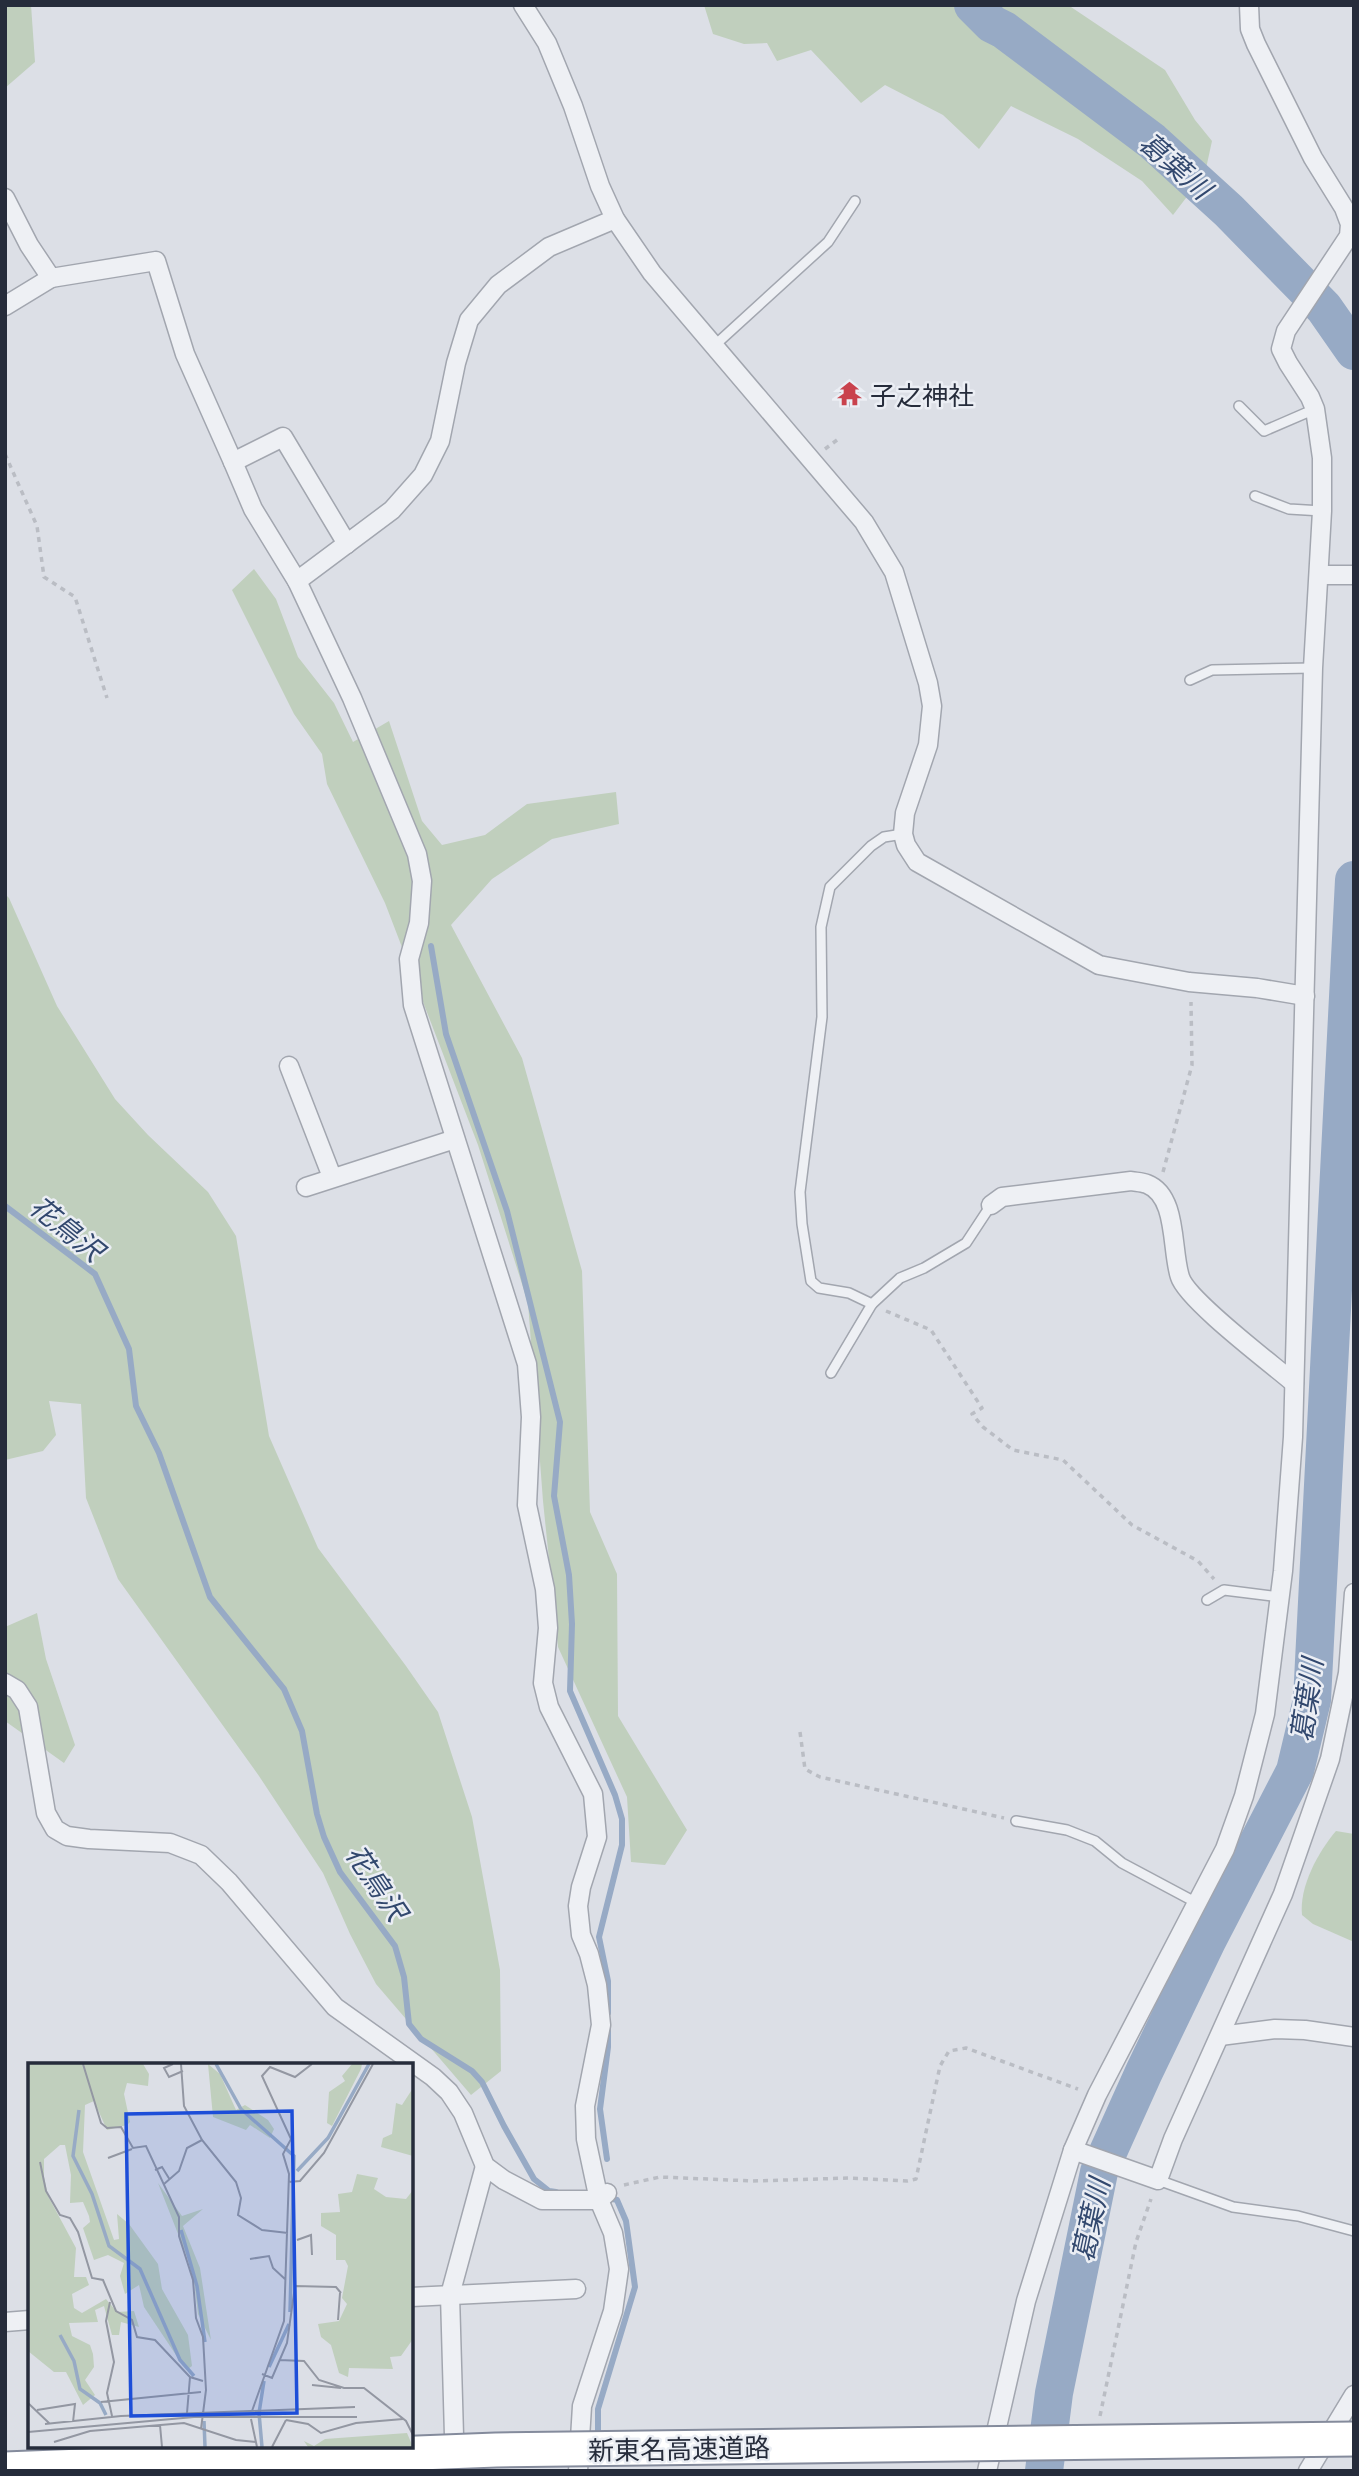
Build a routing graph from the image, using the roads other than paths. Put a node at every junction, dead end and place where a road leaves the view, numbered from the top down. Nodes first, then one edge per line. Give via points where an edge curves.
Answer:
1 (523, 5) edge
2 (1249, 5) edge
3 (5, 198) edge
4 (855, 201) dead end
5 (615, 219) junction
6 (51, 278) junction
7 (5, 306) edge
8 (714, 346) junction
9 (1239, 406) dead end
10 (1315, 409) junction
11 (233, 462) junction
12 (1255, 496) dead end
13 (1322, 512) junction
14 (347, 544) junction
15 (1325, 575) junction
16 (1354, 575) edge
17 (297, 581) junction
18 (1313, 668) junction
19 (1190, 680) dead end
20 (903, 834) junction
21 (1306, 996) junction
22 (289, 1066) dead end
23 (455, 1139) junction
24 (332, 1177) junction
25 (306, 1186) dead end
26 (991, 1205) joint
27 (872, 1304) junction
28 (831, 1373) dead end
29 (1294, 1383) junction
30 (1354, 1593) edge
31 (1280, 1597) junction
32 (1207, 1600) dead end
33 (5, 1683) edge
34 (1016, 1821) road end
35 (1197, 1903) junction
36 (1220, 2036) junction
37 (1354, 2037) edge
38 (1077, 2151) junction
39 (485, 2166) junction
40 (1154, 2179) junction
41 (604, 2195) junction
42 (1354, 2231) edge
43 (576, 2289) dead end
44 (450, 2295) junction
45 (413, 2297) edge
46 (28, 2320) edge
47 (5, 2322) edge
48 (1354, 2395) edge
49 (1354, 2439) edge
50 (5, 2469) edge
51 (454, 2471) edge
52 (578, 2471) edge
53 (986, 2471) edge
54 (1308, 2471) edge

1 - 5 street via 547,43
2 - 10 street via 1256,44 1350,223 1349,236 1286,331 1282,349
3 - 6 street
4 - 8 lane via 828,242
5 - 8 street via 652,273
5 - 14 street via 549,247 498,285 469,320 440,441 423,475 392,510
6 - 7 street
6 - 11 street via 156,261 185,354
8 - 20 street via 864,522 894,572 932,706 928,745 905,813
9 - 10 lane via 1264,431
10 - 13 street via 1322,458
11 - 14 street via 283,437
11 - 17 street via 253,509
12 - 13 lane via 1289,509
13 - 15 street
14 - 17 street
15 - 16 street
15 - 18 street
17 - 23 street via 418,854 422,881 419,923 409,959 412,1005
18 - 19 lane via 1212,670
18 - 21 street
20 - 21 street via 918,862 1099,965
20 - 27 lane via 884,837 871,846 830,887 821,927 822,1017 800,1192 811,1281 819,1288 849,1293
21 - 29 street
22 - 24 street
23 - 24 street
23 - 41 street via 527,1364 531,1417 527,1505 545,1589 548,1628 543,1683 549,1707 593,1794 597,1837 578,1906 597,1985 601,2025 585,2106 586,2139
24 - 25 street
26 - 27 lane via 966,1243 900,1278
26 - 29 street via 1002,1197 1131,1181 1147,1183 1161,1193 1170,1214 1180,1279 1196,1300
27 - 28 lane
29 - 31 street
30 - 36 street via 1348,1673 1330,1759 1283,1894
31 - 32 lane via 1224,1590
31 - 35 street via 1265,1714 1244,1796 1225,1849
33 - 39 street via 17,1690 28,1707 47,1813 55,1829 89,1839 170,1843 201,1855 335,2007 449,2092
34 - 35 lane via 1067,1830 1095,1841 1122,1863
35 - 38 street via 1097,2095
36 - 37 street via 1275,2029
36 - 40 street
38 - 40 street
38 - 53 street via 1026,2301
39 - 41 street via 542,2200
39 - 44 street
40 - 42 lane via 1233,2207 1298,2216
41 - 52 street via 619,2269 613,2311 582,2406
43 - 44 street
44 - 45 street
44 - 51 street
46 - 47 street
48 - 54 street
49 - 50 highway, 新東名高速道路, bridge via 496,2450

